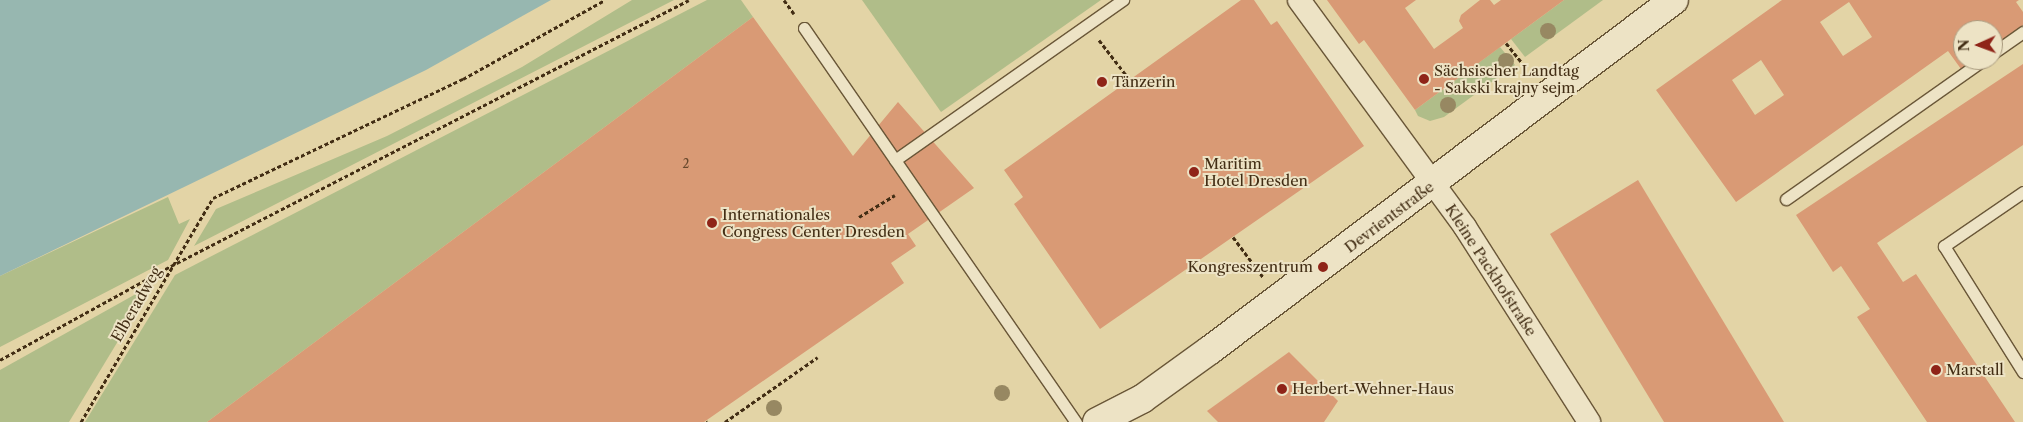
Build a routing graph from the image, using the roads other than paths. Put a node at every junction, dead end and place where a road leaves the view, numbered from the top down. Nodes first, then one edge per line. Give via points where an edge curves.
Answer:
1 (1124, 0) edge
2 (1299, 0) edge
3 (1674, 0) edge
4 (804, 28) dead end
5 (2023, 32) edge
6 (2003, 46) edge
7 (1969, 70) edge
8 (895, 160) junction
9 (1434, 184) junction
10 (2023, 192) edge
11 (1786, 199) dead end
12 (2023, 372) edge
13 (1076, 422) edge
14 (1096, 422) edge
15 (1589, 422) edge

1 - 8 lane
2 - 9 street, Kleine Packhofstraße
3 - 9 main road, Devrientstraße
4 - 8 lane
5 - 6 lane
7 - 11 lane
8 - 13 lane
9 - 14 main road, Devrientstraße via 1142,399
9 - 15 street, Kleine Packhofstraße via 1465,227
10 - 12 lane via 1944,246

